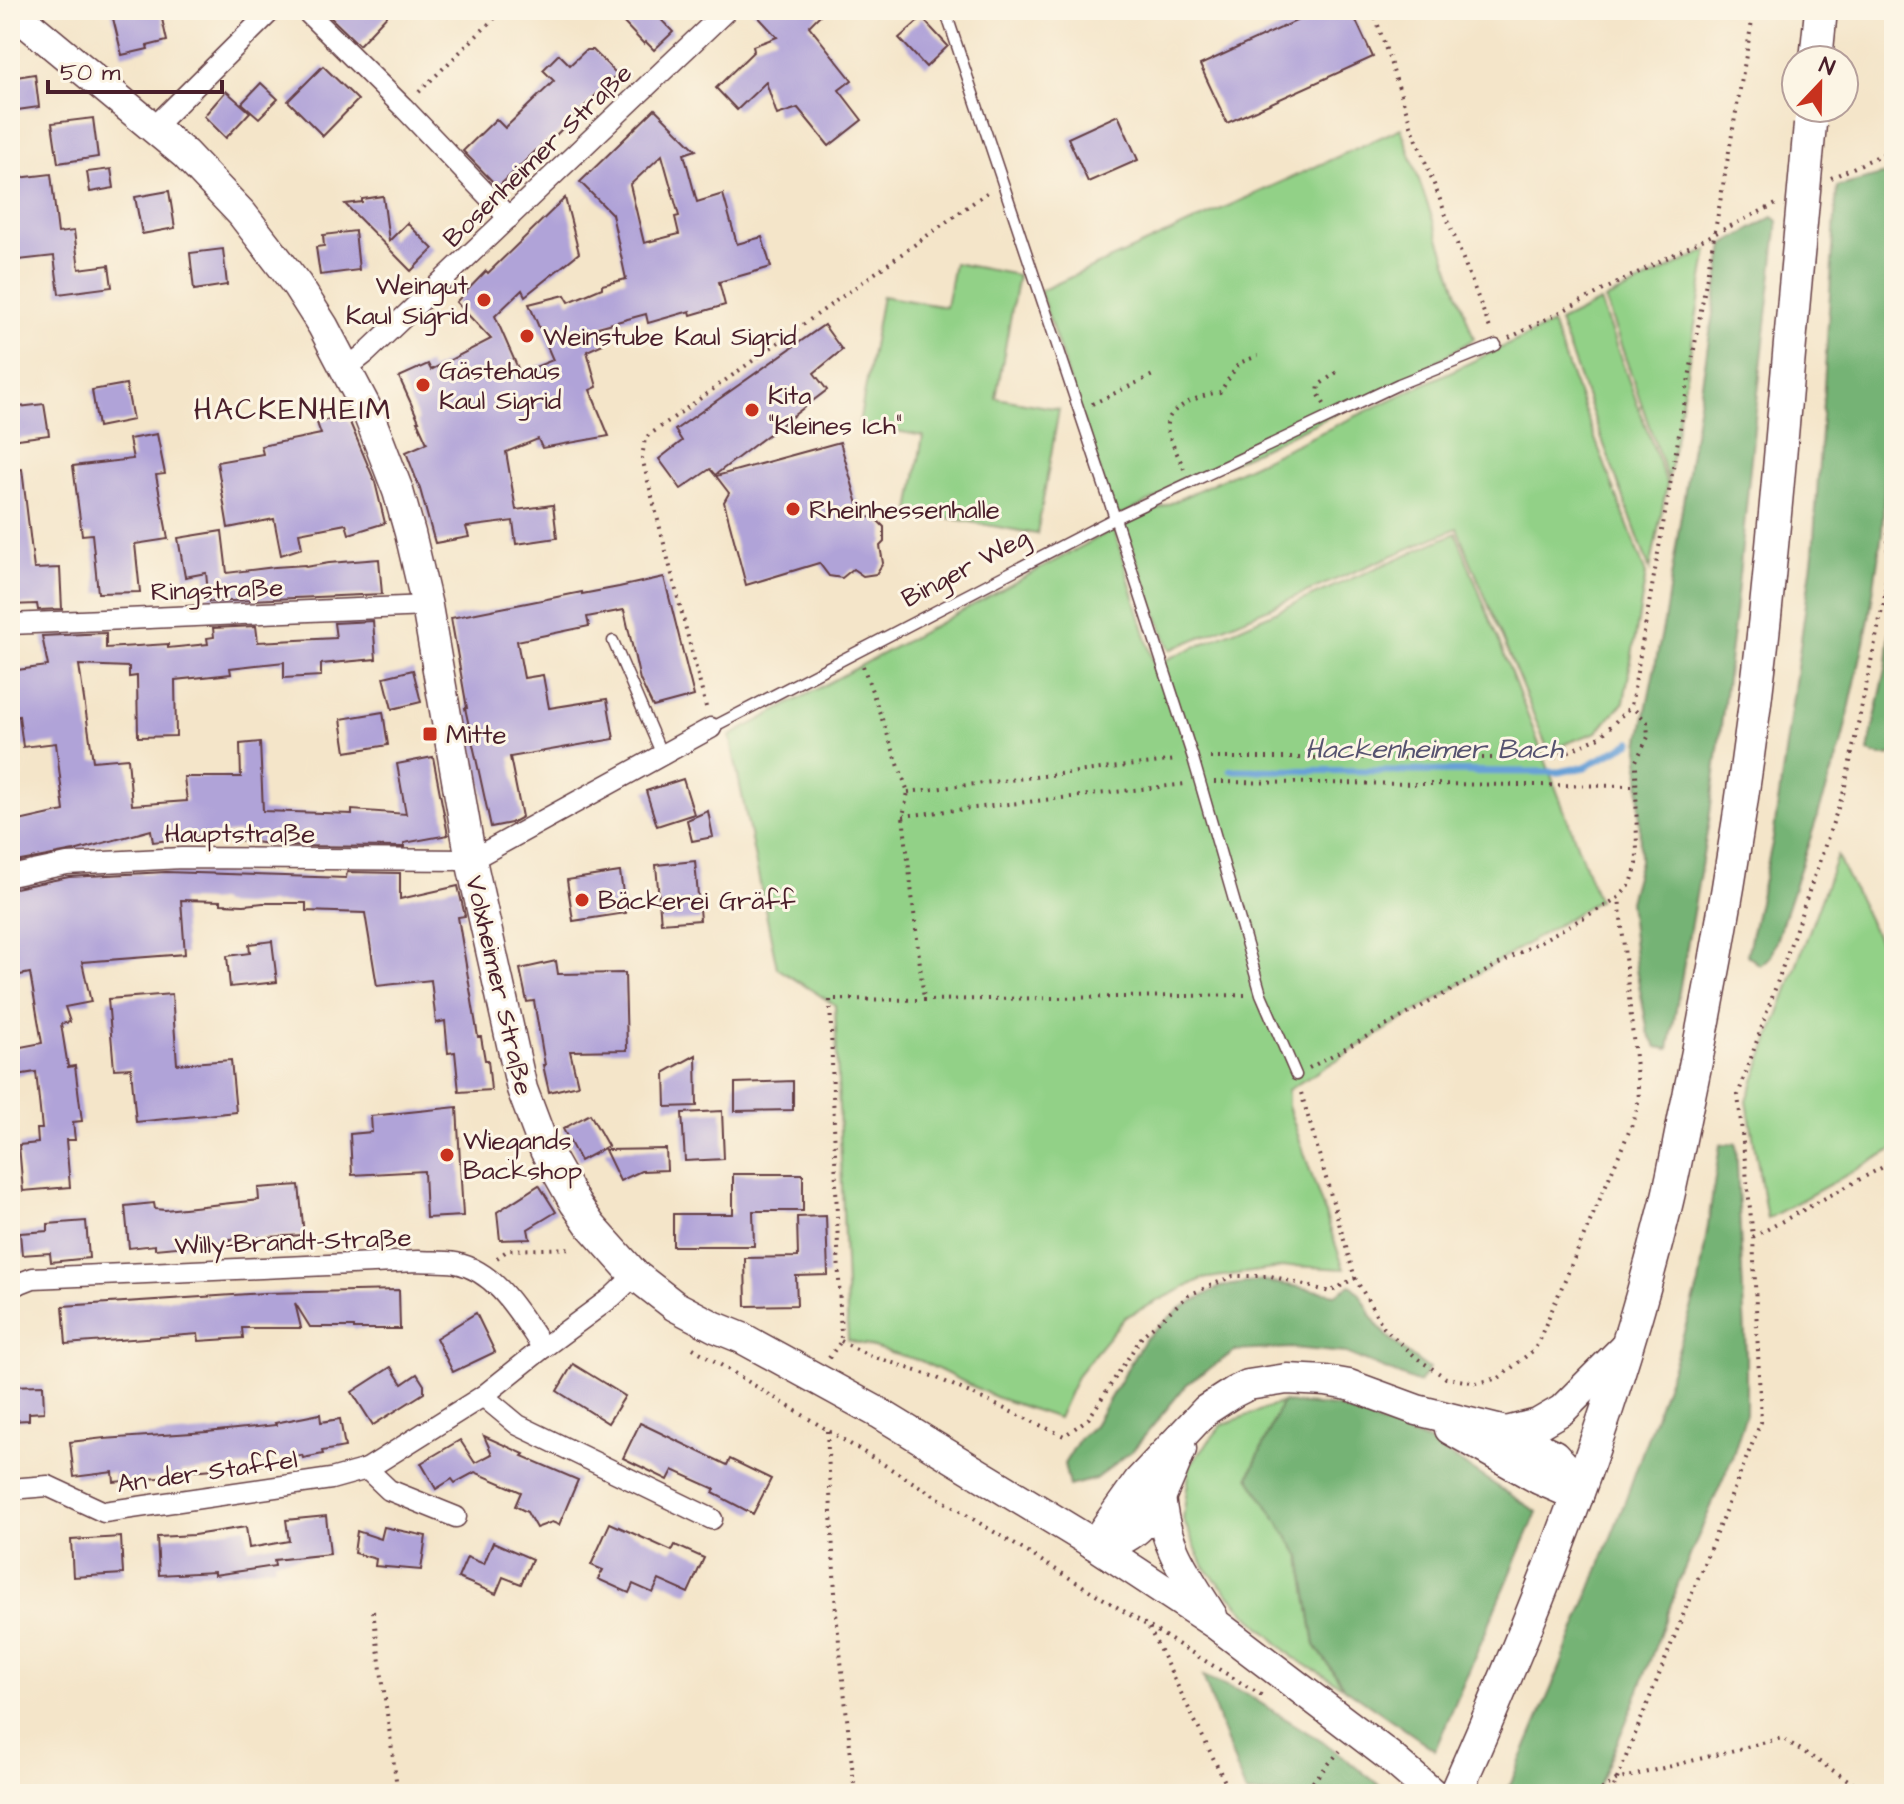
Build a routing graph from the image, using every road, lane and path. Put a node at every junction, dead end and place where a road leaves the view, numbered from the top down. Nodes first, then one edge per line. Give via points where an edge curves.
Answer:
1 (11, 10) edge
2 (272, 10) edge
3 (305, 10) edge
4 (503, 10) edge
5 (727, 10) edge
6 (945, 10) edge
7 (1373, 10) edge
8 (1754, 10) edge
9 (1821, 10) edge
10 (1818, 44) edge
11 (403, 107) junction
12 (1809, 124) edge
13 (154, 127) junction
14 (1894, 149) edge
15 (1825, 181) dead end
16 (1003, 182) junction
17 (1784, 200) dead end
18 (509, 218) junction
19 (1716, 233) junction
20 (1496, 345) junction
21 (1258, 356) dead end
22 (347, 368) junction
23 (1337, 372) dead end
24 (1155, 374) dead end
25 (1319, 385) dead end
26 (1079, 411) junction
27 (1894, 432) edge
28 (1190, 483) junction
29 (1115, 518) junction
30 (1894, 590) edge
31 (1885, 595) junction
32 (427, 606) junction
33 (10, 624) edge
34 (613, 641) dead end
35 (858, 653) junction
36 (1631, 706) junction
37 (711, 728) junction
38 (662, 755) junction
39 (1193, 758) junction
40 (1200, 782) junction
41 (1636, 786) junction
42 (908, 792) junction
43 (903, 816) junction
44 (471, 860) junction
45 (10, 876) edge
46 (1619, 897) junction
47 (1261, 994) junction
48 (924, 1000) junction
49 (1296, 1075) junction
50 (1894, 1161) edge
51 (1753, 1237) junction
52 (608, 1246) junction
53 (479, 1272) junction
54 (635, 1275) junction
55 (1355, 1278) junction
56 (10, 1287) edge
57 (841, 1341) junction
58 (1627, 1345) junction
59 (693, 1347) dead end
60 (543, 1348) junction
61 (816, 1377) junction
62 (483, 1396) junction
63 (1417, 1410) junction
64 (1194, 1421) junction
65 (827, 1431) junction
66 (1506, 1432) junction
67 (367, 1469) junction
68 (10, 1489) edge
69 (1160, 1495) junction
70 (1578, 1496) junction
71 (456, 1517) dead end
72 (712, 1519) dead end
73 (1094, 1544) junction
74 (373, 1611) dead end
75 (1147, 1625) junction
76 (1217, 1625) junction
77 (1265, 1698) dead end
78 (1344, 1746) dead end
79 (1616, 1780) junction
80 (398, 1794) edge
81 (855, 1794) edge
82 (1231, 1794) edge
83 (1302, 1794) edge
84 (1433, 1794) edge
85 (1455, 1794) edge
86 (1595, 1794) edge
87 (1611, 1794) edge
88 (1870, 1794) edge

1 - 13 main road, Volxheimer Straße
2 - 13 street
3 - 11 street
4 - 11 path
5 - 18 street, Bosenheimer Straße
6 - 16 lane
7 - 20 path
8 - 19 path
9 - 10 main road
11 - 18 street
12 - 58 main road, bridge via 1762,645 1735,847 1664,1212
13 - 22 main road, Volxheimer Straße via 214,183 269,246
14 - 15 path
16 - 26 lane
16 - 37 path via 645,438 642,458
17 - 19 path
18 - 22 street, Bosenheimer Straße
19 - 20 path
19 - 36 path
20 - 28 lane, Binger Weg via 1399,384
21 - 28 path via 1239,363 1220,392 1198,397 1169,419 1167,427
22 - 32 main road, Volxheimer Straße via 398,491
23 - 25 path
24 - 26 path
26 - 29 lane
27 - 31 path
28 - 29 lane, Binger Weg
29 - 35 lane, Binger Weg
29 - 39 lane
30 - 31 path
31 - 51 path via 1844,791 1738,1095
32 - 33 street, Ringstraße
32 - 44 main road, Volxheimer Straße
34 - 38 lane
35 - 37 lane, Binger Weg
35 - 42 path
36 - 39 path via 1600,737 1554,758
36 - 41 path via 1647,722 1648,737 1636,761
37 - 38 street, Binger Weg
38 - 44 street, Binger Weg
39 - 40 lane
39 - 42 path
40 - 41 path
40 - 43 path
40 - 47 lane
41 - 46 path via 1637,864 1631,884
42 - 43 path
43 - 48 path
44 - 45 street, Hauptstraße via 182,858 67,864
44 - 52 main road, Volxheimer Straße via 532,1120 560,1180
46 - 49 path
46 - 55 path via 1639,1098 1535,1349 1499,1378 1477,1383 1446,1378 1384,1328
47 - 48 path
47 - 49 lane
48 - 57 path via 830,999
49 - 55 path
50 - 51 path
51 - 79 path via 1761,1422
52 - 53 path via 508,1250
52 - 54 main road, Volxheimer Straße
53 - 56 street, Willy-Brandt-Straße via 455,1263 418,1261 33,1278
53 - 60 street, Willy-Brandt-Straße via 506,1294
54 - 60 street, An der Staffel
54 - 61 main road, Volxheimer Straße via 692,1315
55 - 57 path via 1330,1292 1271,1276 1233,1276 1189,1295 1143,1335 1089,1418 1064,1436
57 - 61 path
58 - 66 main road via 1562,1410 1538,1424
58 - 70 main road
59 - 65 path
60 - 62 street, An der Staffel
61 - 73 main road, Volxheimer Straße
62 - 67 street, An der Staffel
62 - 72 street via 518,1425
63 - 64 main road via 1349,1385 1287,1379 1248,1385
63 - 66 main road
63 - 70 main road
64 - 69 main road
64 - 73 main road via 1139,1481
65 - 75 path
65 - 81 path via 836,1613
66 - 70 main road via 1554,1455
67 - 68 street, An der Staffel via 331,1479 104,1512 48,1486
67 - 71 street via 389,1490
69 - 73 main road via 1132,1533
69 - 76 main road via 1161,1517 1174,1555
70 - 85 main road
73 - 76 main road, Volxheimer Straße
74 - 80 path
75 - 77 path
75 - 82 path
76 - 84 main road, Volxheimer Straße
78 - 83 path
79 - 86 path
79 - 87 path
79 - 88 path via 1782,1738

